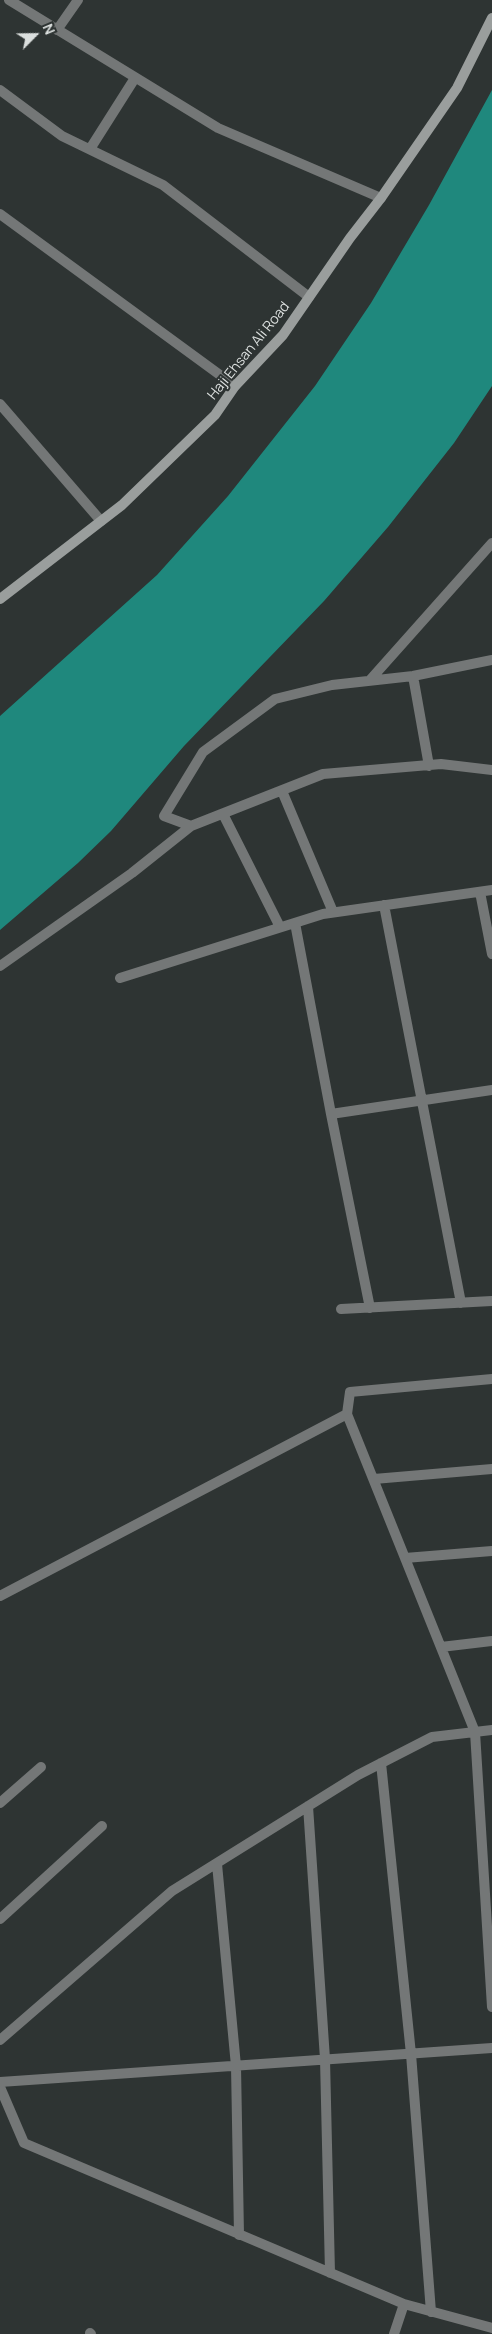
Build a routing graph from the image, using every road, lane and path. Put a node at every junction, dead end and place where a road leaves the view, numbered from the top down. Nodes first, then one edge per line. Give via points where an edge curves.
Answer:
1 (9, 0) edge
2 (78, 0) edge
3 (492, 18) edge
4 (57, 30) junction
5 (135, 78) junction
6 (0, 90) edge
7 (90, 149) junction
8 (381, 198) junction
9 (0, 214) edge
10 (309, 297) junction
11 (236, 386) junction
12 (0, 404) edge
13 (101, 521) junction
14 (492, 543) edge
15 (0, 599) edge
16 (492, 660) edge
17 (413, 676) junction
18 (370, 680) junction
19 (429, 766) junction
20 (492, 770) edge
21 (282, 791) junction
22 (223, 814) junction
23 (191, 826) junction
24 (492, 890) edge
25 (480, 892) junction
26 (384, 905) junction
27 (333, 912) junction
28 (295, 923) junction
29 (280, 927) junction
30 (492, 954) edge
31 (0, 966) edge
32 (120, 978) dead end
33 (492, 1090) edge
34 (422, 1100) junction
35 (330, 1114) junction
36 (492, 1301) edge
37 (461, 1303) junction
38 (370, 1308) junction
39 (341, 1309) dead end
40 (492, 1379) edge
41 (347, 1414) junction
42 (492, 1469) edge
43 (374, 1479) junction
44 (492, 1551) edge
45 (405, 1558) junction
46 (0, 1596) edge
47 (492, 1641) edge
48 (441, 1647) junction
49 (492, 1730) edge
50 (475, 1732) junction
51 (381, 1763) junction
52 (42, 1767) dead end
53 (0, 1803) edge
54 (308, 1806) junction
55 (102, 1826) dead end
56 (217, 1864) junction
57 (0, 1920) edge
58 (492, 2006) edge
59 (0, 2040) edge
60 (492, 2048) edge
61 (411, 2054) junction
62 (325, 2060) junction
63 (236, 2066) junction
64 (0, 2082) edge
65 (0, 2087) edge
66 (239, 2235) junction
67 (330, 2273) junction
68 (404, 2304) junction
69 (431, 2312) junction
70 (492, 2328) edge
71 (394, 2334) edge

1 - 4 street
2 - 4 street
3 - 8 street, Haji Ehsan Ali Road via 457,88
4 - 5 street
5 - 7 street
5 - 8 street via 218,128
6 - 7 street via 62,136
7 - 10 street via 162,185
8 - 10 street, Haji Ehsan Ali Road
9 - 11 street
10 - 11 street, Haji Ehsan Ali Road via 283,335
11 - 13 street, Haji Ehsan Ali Road via 215,415 122,505
12 - 13 street
13 - 15 street, Haji Ehsan Ali Road
14 - 18 street
16 - 17 street
17 - 18 street
17 - 19 street
18 - 23 street via 332,685 275,699 203,752 164,816
19 - 20 street via 441,764
19 - 21 street via 322,774
21 - 22 street
21 - 27 street
22 - 23 street
22 - 29 street
23 - 31 street via 132,873
24 - 25 street
25 - 26 street
25 - 30 street
26 - 27 street
26 - 34 street
27 - 28 street
28 - 29 street
28 - 35 street
29 - 32 street
33 - 34 street
34 - 35 street
34 - 37 street
35 - 38 street
36 - 37 street
37 - 38 street
38 - 39 street
40 - 41 street via 350,1392
41 - 43 street
41 - 46 street
42 - 43 street
43 - 45 street
44 - 45 street
45 - 48 street
47 - 48 street
48 - 50 street
49 - 50 street
50 - 51 street via 432,1736
50 - 58 street
51 - 54 street
51 - 61 street
52 - 53 street
54 - 56 street
54 - 62 street
55 - 57 street
56 - 59 street via 172,1891
56 - 63 street
60 - 61 street
61 - 62 street
61 - 69 street
62 - 63 street
62 - 67 street
63 - 64 street
63 - 66 street
65 - 66 street via 24,2143
66 - 67 street
67 - 68 street
68 - 69 street
68 - 71 street
69 - 70 street

